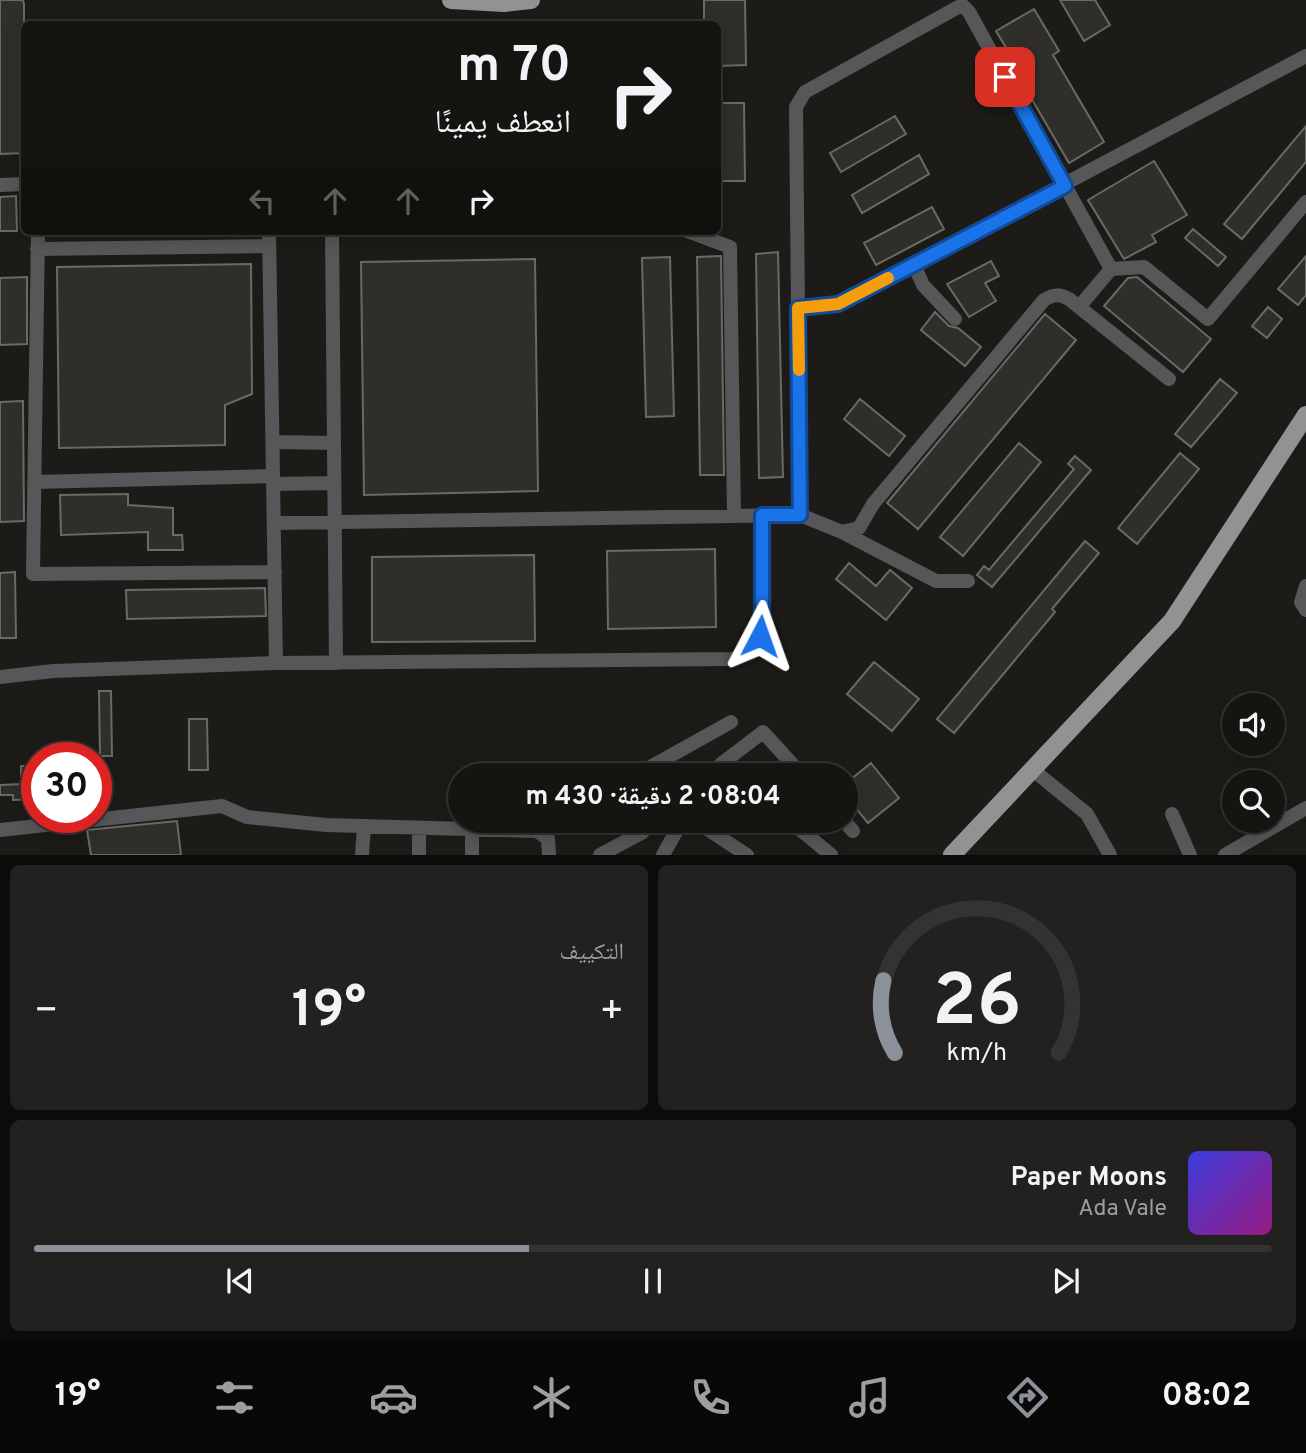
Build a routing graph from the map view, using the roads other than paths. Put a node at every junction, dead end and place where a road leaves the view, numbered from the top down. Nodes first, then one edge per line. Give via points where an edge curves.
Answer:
1 (451, 0) edge
2 (531, 0) edge
3 (1306, 56) edge
4 (21, 184) edge
5 (0, 185) edge
6 (1065, 186) junction
7 (1306, 202) edge
8 (38, 235) edge
9 (332, 235) edge
10 (698, 235) edge
11 (269, 238) edge
12 (37, 248) junction
13 (914, 265) junction
14 (1111, 269) junction
15 (1079, 307) junction
16 (798, 308) junction
17 (955, 319) dead end
18 (1169, 379) dead end
19 (1306, 415) edge
20 (273, 442) junction
21 (334, 443) junction
22 (273, 480) junction
23 (34, 482) junction
24 (334, 483) junction
25 (734, 515) junction
26 (762, 515) junction
27 (800, 515) junction
28 (335, 522) junction
29 (274, 523) junction
30 (842, 532) junction
31 (275, 572) junction
32 (968, 581) dead end
33 (1306, 586) edge
34 (1306, 610) edge
35 (276, 663) junction
36 (337, 663) junction
37 (0, 677) edge
38 (731, 722) dead end
39 (658, 763) edge
40 (726, 763) edge
41 (791, 763) edge
42 (1033, 769) junction
43 (1306, 808) edge
44 (1172, 814) dead end
45 (364, 826) junction
46 (419, 828) junction
47 (448, 829) edge
48 (0, 830) edge
49 (472, 833) edge
50 (540, 833) edge
51 (641, 833) edge
52 (675, 833) edge
53 (713, 833) edge
54 (804, 833) edge
55 (362, 855) edge
56 (419, 855) edge
57 (472, 855) edge
58 (549, 855) edge
59 (600, 855) edge
60 (663, 855) edge
61 (747, 855) edge
62 (831, 855) edge
63 (952, 855) edge
64 (1110, 855) edge
65 (1190, 855) edge
66 (1225, 855) edge

1 - 2 main road
3 - 6 street
4 - 5 street
6 - 13 street
6 - 14 street
6 - 16 street via 962,5 805,92 796,107
7 - 14 street via 1208,319 1144,267
8 - 12 street
9 - 21 street
10 - 25 street via 730,247
11 - 12 street
11 - 20 street
12 - 23 street
13 - 16 street via 838,304
13 - 17 street via 923,285
14 - 15 street
15 - 18 street
15 - 30 street via 1062,295 1044,300 873,504 859,528
16 - 27 street
19 - 42 main road via 1172,621
20 - 21 street
20 - 22 street
21 - 24 street
22 - 23 street
22 - 24 street
22 - 29 street
23 - 31 street via 33,574
24 - 28 street
25 - 26 street
25 - 28 street
26 - 27 street
26 - 36 street via 762,626 755,644 738,657
27 - 30 street
28 - 29 street
28 - 36 street
29 - 31 street
30 - 32 street via 936,581
31 - 35 street
33 - 34 street via 1301,602
35 - 36 street
35 - 37 street
38 - 39 street
40 - 41 street via 763,732
42 - 63 main road
42 - 64 street via 1087,814
43 - 66 street
44 - 65 street
45 - 46 street
45 - 48 street via 247,817 222,806
45 - 55 street
46 - 47 street
46 - 56 street
49 - 57 street
50 - 58 street via 548,839
51 - 59 street
52 - 60 street
53 - 61 street
54 - 62 street

